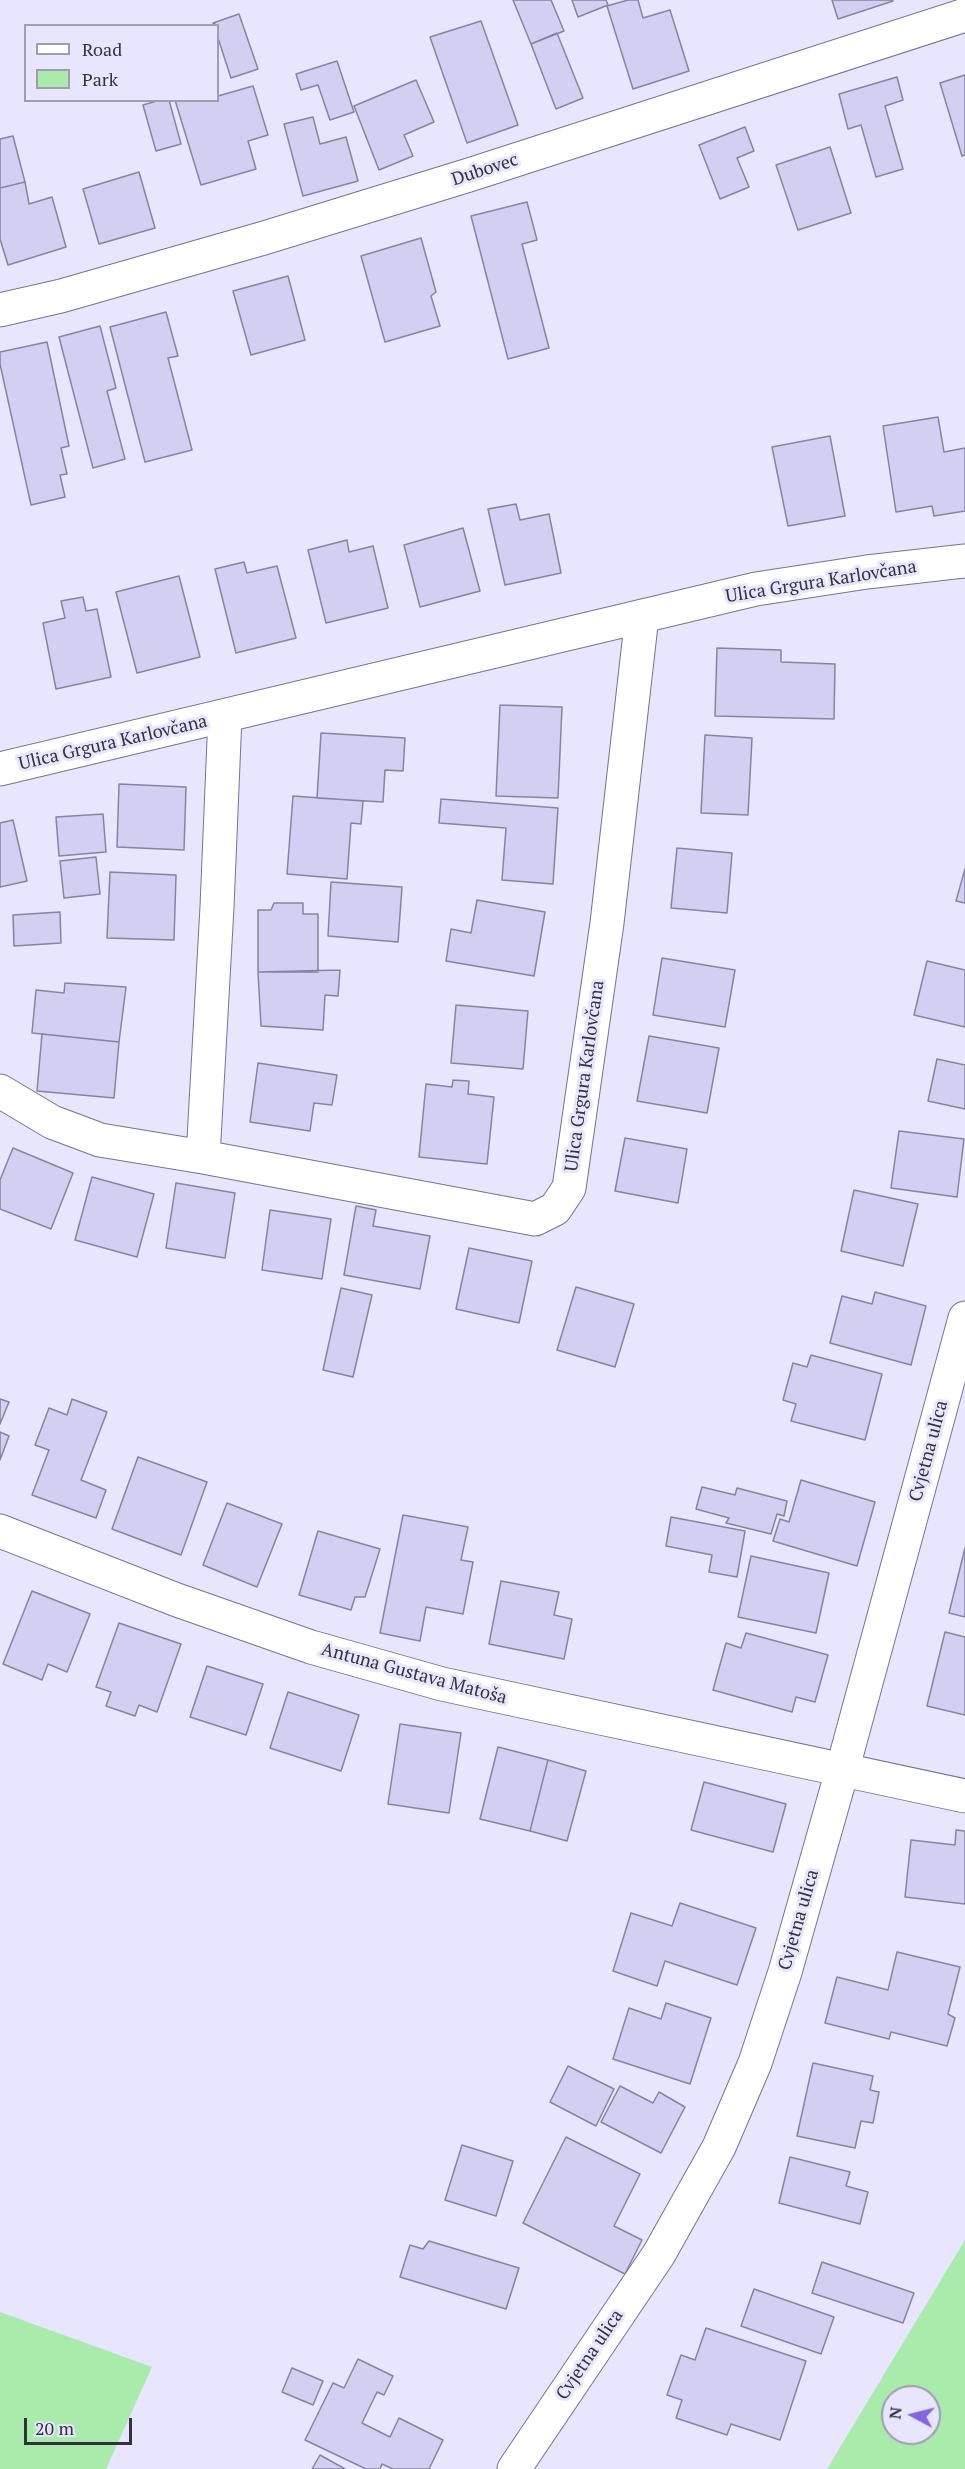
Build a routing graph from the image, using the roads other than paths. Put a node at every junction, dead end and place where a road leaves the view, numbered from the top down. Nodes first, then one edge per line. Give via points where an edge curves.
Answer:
1 (965, 15) edge
2 (0, 310) edge
3 (965, 561) edge
4 (642, 616) junction
5 (225, 716) junction
6 (0, 769) edge
7 (0, 1091) edge
8 (203, 1157) junction
9 (965, 1318) edge
10 (0, 1531) edge
11 (842, 1771) junction
12 (965, 1796) edge
13 (514, 2469) edge

1 - 2 street, Dubovec via 287,231
3 - 4 street, Ulica Grgura Karlovčana via 756,589
4 - 5 street, Ulica Grgura Karlovčana
4 - 8 street, Ulica Grgura Karlovčana via 607,923 569,1188 555,1209 535,1219
5 - 6 street, Ulica Grgura Karlovčana
5 - 8 street, Ulica Grgura Karlovčana
7 - 8 street, Ulica Grgura Karlovčana via 52,1122 100,1140
9 - 11 street, Cvjetna ulica
10 - 11 street, Antuna Gustava Matoša via 177,1600 322,1650 453,1686
11 - 12 street, Antuna Gustava Matoša
11 - 13 street, Cvjetna ulica via 775,2002 719,2147 659,2254

